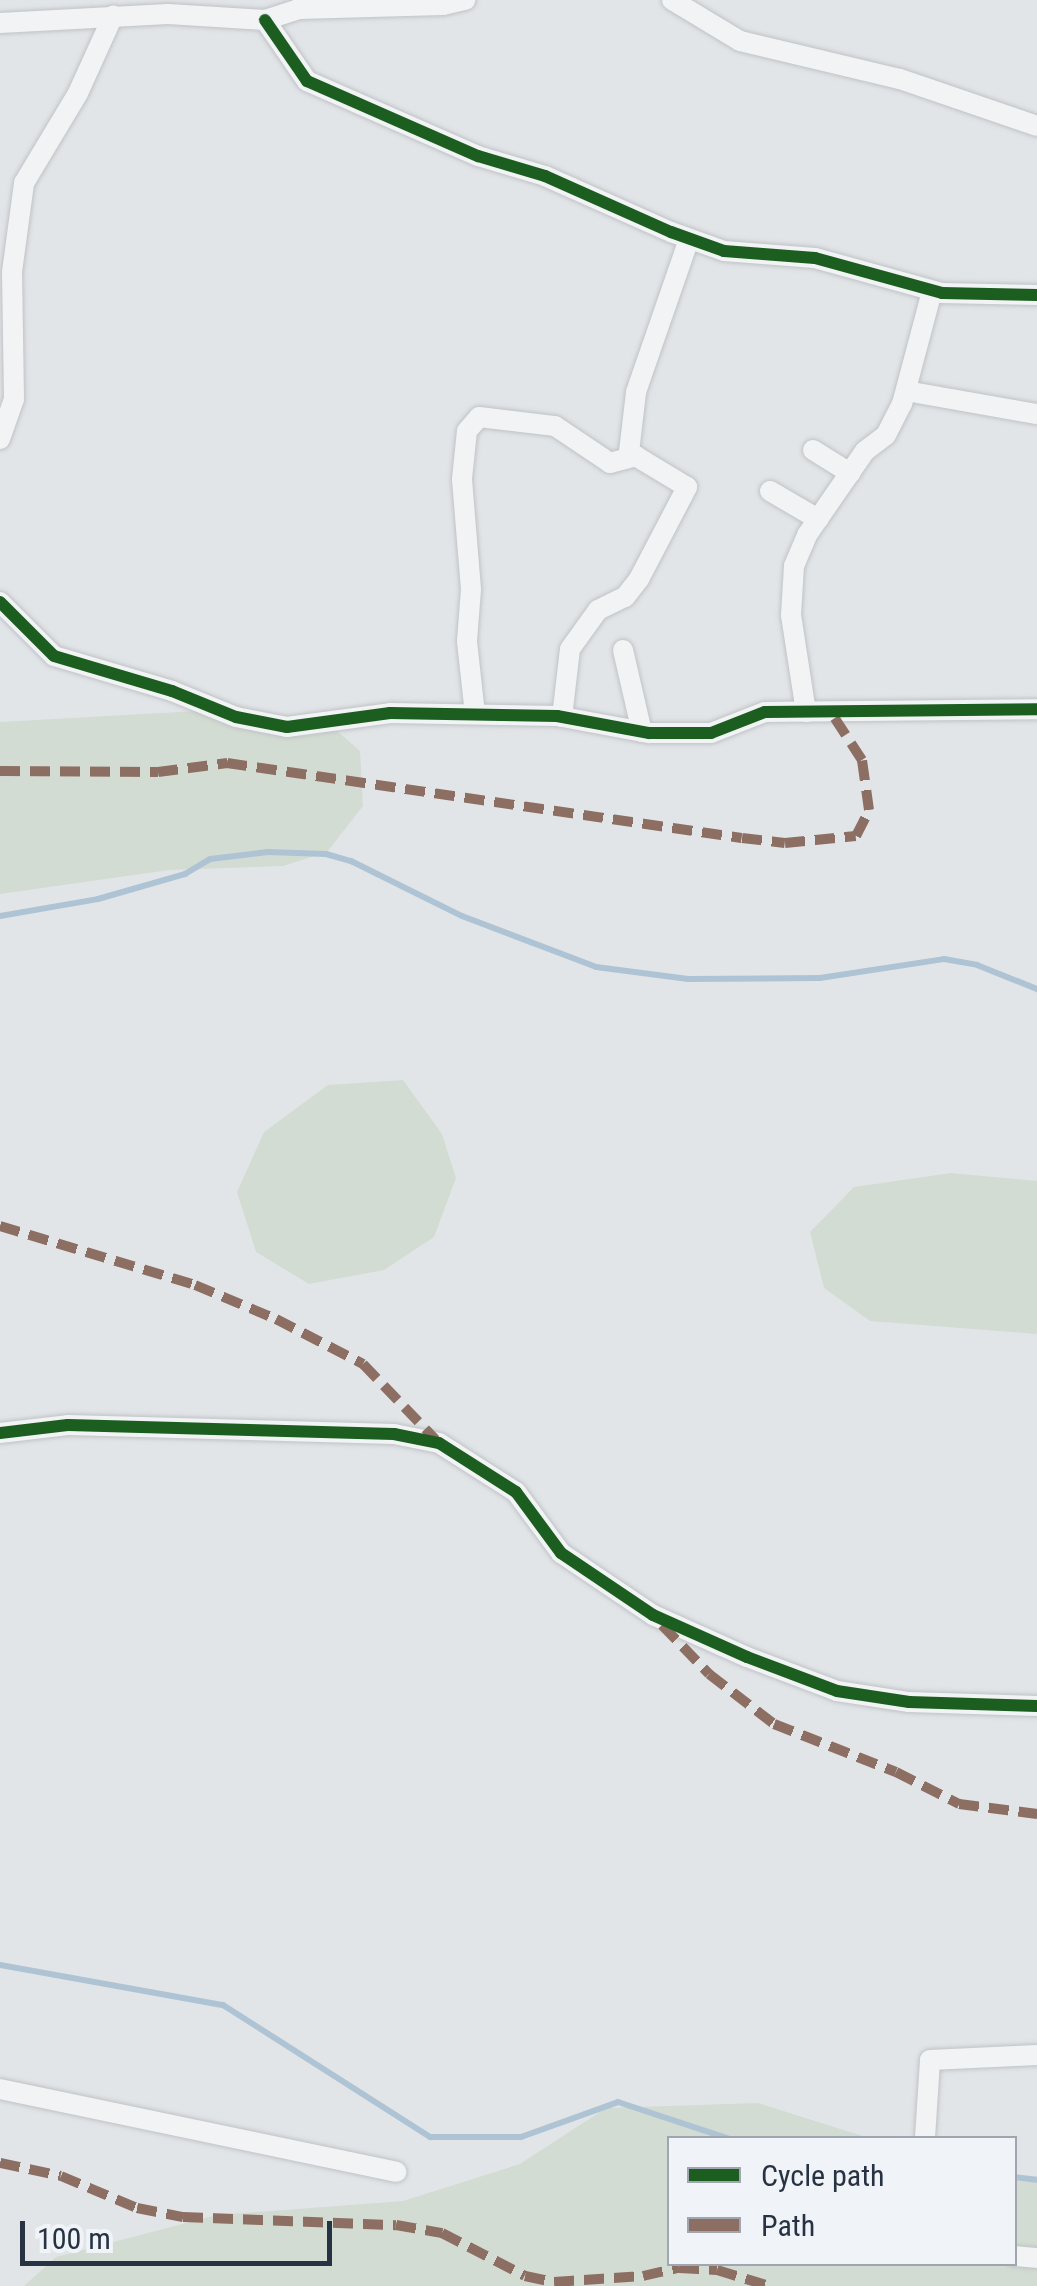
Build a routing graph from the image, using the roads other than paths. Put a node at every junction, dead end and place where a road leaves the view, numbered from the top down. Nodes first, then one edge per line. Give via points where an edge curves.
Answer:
1 (465, 0) edge
2 (672, 0) edge
3 (113, 16) junction
4 (265, 20) junction
5 (0, 22) edge
6 (1037, 126) edge
7 (689, 239) junction
8 (7, 264) edge
9 (932, 290) junction
10 (1037, 296) edge
11 (906, 390) junction
12 (1037, 414) edge
13 (0, 439) edge
14 (814, 450) dead end
15 (636, 456) junction
16 (850, 473) junction
17 (770, 491) dead end
18 (818, 519) junction
19 (0, 602) edge
20 (623, 650) dead end
21 (1037, 709) edge
22 (806, 712) junction
23 (474, 714) junction
24 (562, 717) junction
25 (642, 732) junction
26 (0, 1433) edge
27 (1037, 1706) edge
28 (1037, 2055) edge
29 (0, 2088) edge
30 (925, 2136) edge
31 (396, 2172) dead end

1 - 4 street via 298,10
2 - 6 street via 740,41 900,79
3 - 4 street
3 - 5 street
3 - 8 street via 78,93 24,183
4 - 7 street via 307,80
7 - 9 street via 724,251 814,258
7 - 15 street via 636,392 629,452
8 - 13 street via 14,400
9 - 10 street
9 - 11 street
11 - 12 street
11 - 16 street via 886,435
14 - 16 street
15 - 23 street via 610,463 554,426 479,418 467,431 462,478
15 - 24 street via 687,487 639,579 625,597 598,610 570,650
16 - 18 street
17 - 18 street
18 - 22 street via 794,566 791,615
19 - 23 street via 54,656 236,717 287,727 390,713
20 - 25 street
21 - 22 street
22 - 25 street via 765,712 711,733
23 - 24 street
24 - 25 street
26 - 27 street via 68,1426 394,1434 439,1444 516,1492 561,1554 652,1616 837,1691 909,1702
28 - 30 street via 930,2060
29 - 31 street

